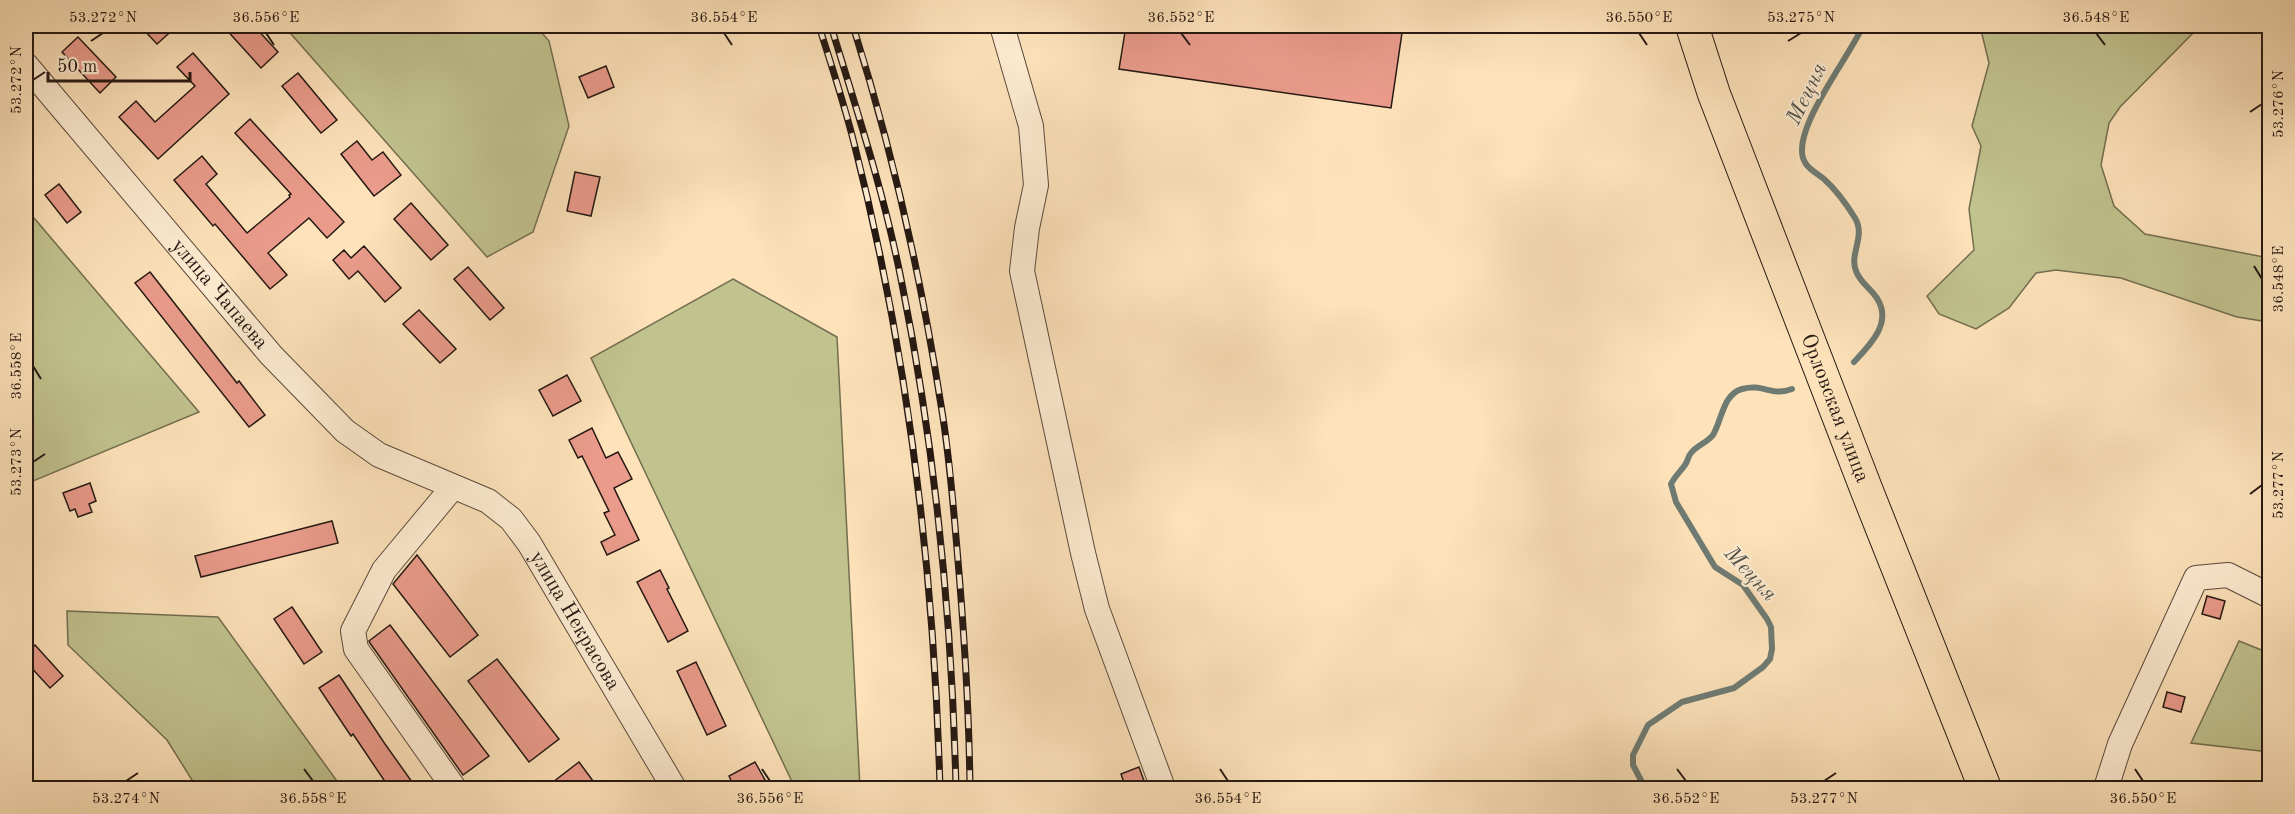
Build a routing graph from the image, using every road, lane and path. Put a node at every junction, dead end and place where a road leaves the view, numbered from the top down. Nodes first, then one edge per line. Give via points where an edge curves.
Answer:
1 (1002, 26) edge
2 (1692, 26) edge
3 (26, 65) edge
4 (450, 486) junction
5 (2270, 596) edge
6 (454, 789) edge
7 (674, 789) edge
8 (1163, 789) edge
9 (1985, 789) edge
10 (2106, 789) edge

1 - 8 street via 1032,126 1036,185 1022,271 1097,609
2 - 9 main road, Орловская улица via 1714,94
3 - 4 street, улица Чапаева via 271,355 345,431 379,455
4 - 6 street via 384,570 353,632 356,649
4 - 7 street, улица Некрасова via 488,501 511,519 523,535
5 - 10 street via 2228,575 2196,578 2120,744

